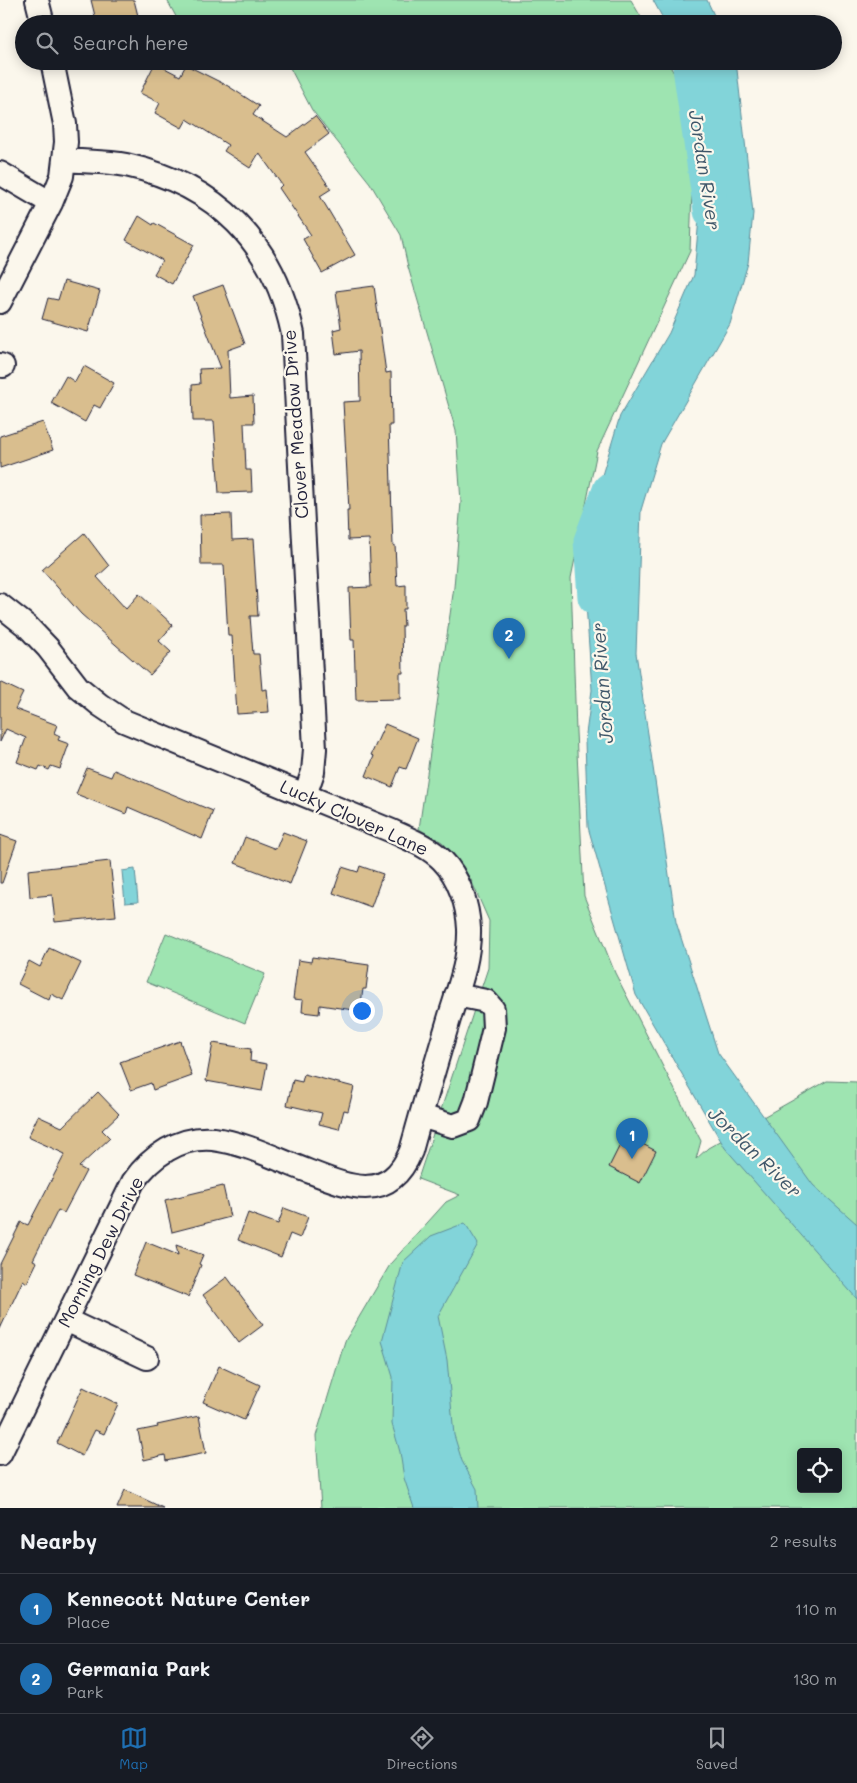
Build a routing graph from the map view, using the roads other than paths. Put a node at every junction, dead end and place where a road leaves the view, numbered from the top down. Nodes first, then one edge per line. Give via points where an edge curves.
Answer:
1 (37, 0) edge
2 (41, 15) edge
3 (54, 70) edge
4 (65, 160) junction
5 (0, 173) edge
6 (50, 203) junction
7 (0, 302) edge
8 (0, 605) edge
9 (305, 796) junction
10 (456, 995) junction
11 (420, 1116) junction
12 (403, 1167) joint
13 (66, 1320) junction
14 (147, 1358) dead end
15 (0, 1454) edge

1 - 2 street
3 - 4 street via 66,124
4 - 6 street
4 - 9 street, Clover Meadow Drive via 139,168 172,179 201,194 249,236 267,262 283,296 293,334 315,749 313,772
5 - 6 street
6 - 7 street
8 - 9 street, Lucky Clover Lane via 48,648 78,687 111,713
9 - 10 street, Lucky Clover Lane via 407,838 443,860 459,886 469,929 466,959
10 - 11 street, Lucky Clover Lane
10 - 11 street via 486,1001 493,1009 494,1028 476,1102 469,1120 453,1126
11 - 12 street, Lucky Clover Lane via 411,1151
12 - 13 street, Morning Dew Drive via 379,1185 357,1188 224,1141 200,1140 176,1145 147,1165 133,1182
13 - 14 street
13 - 15 street, Morning Dew Drive

